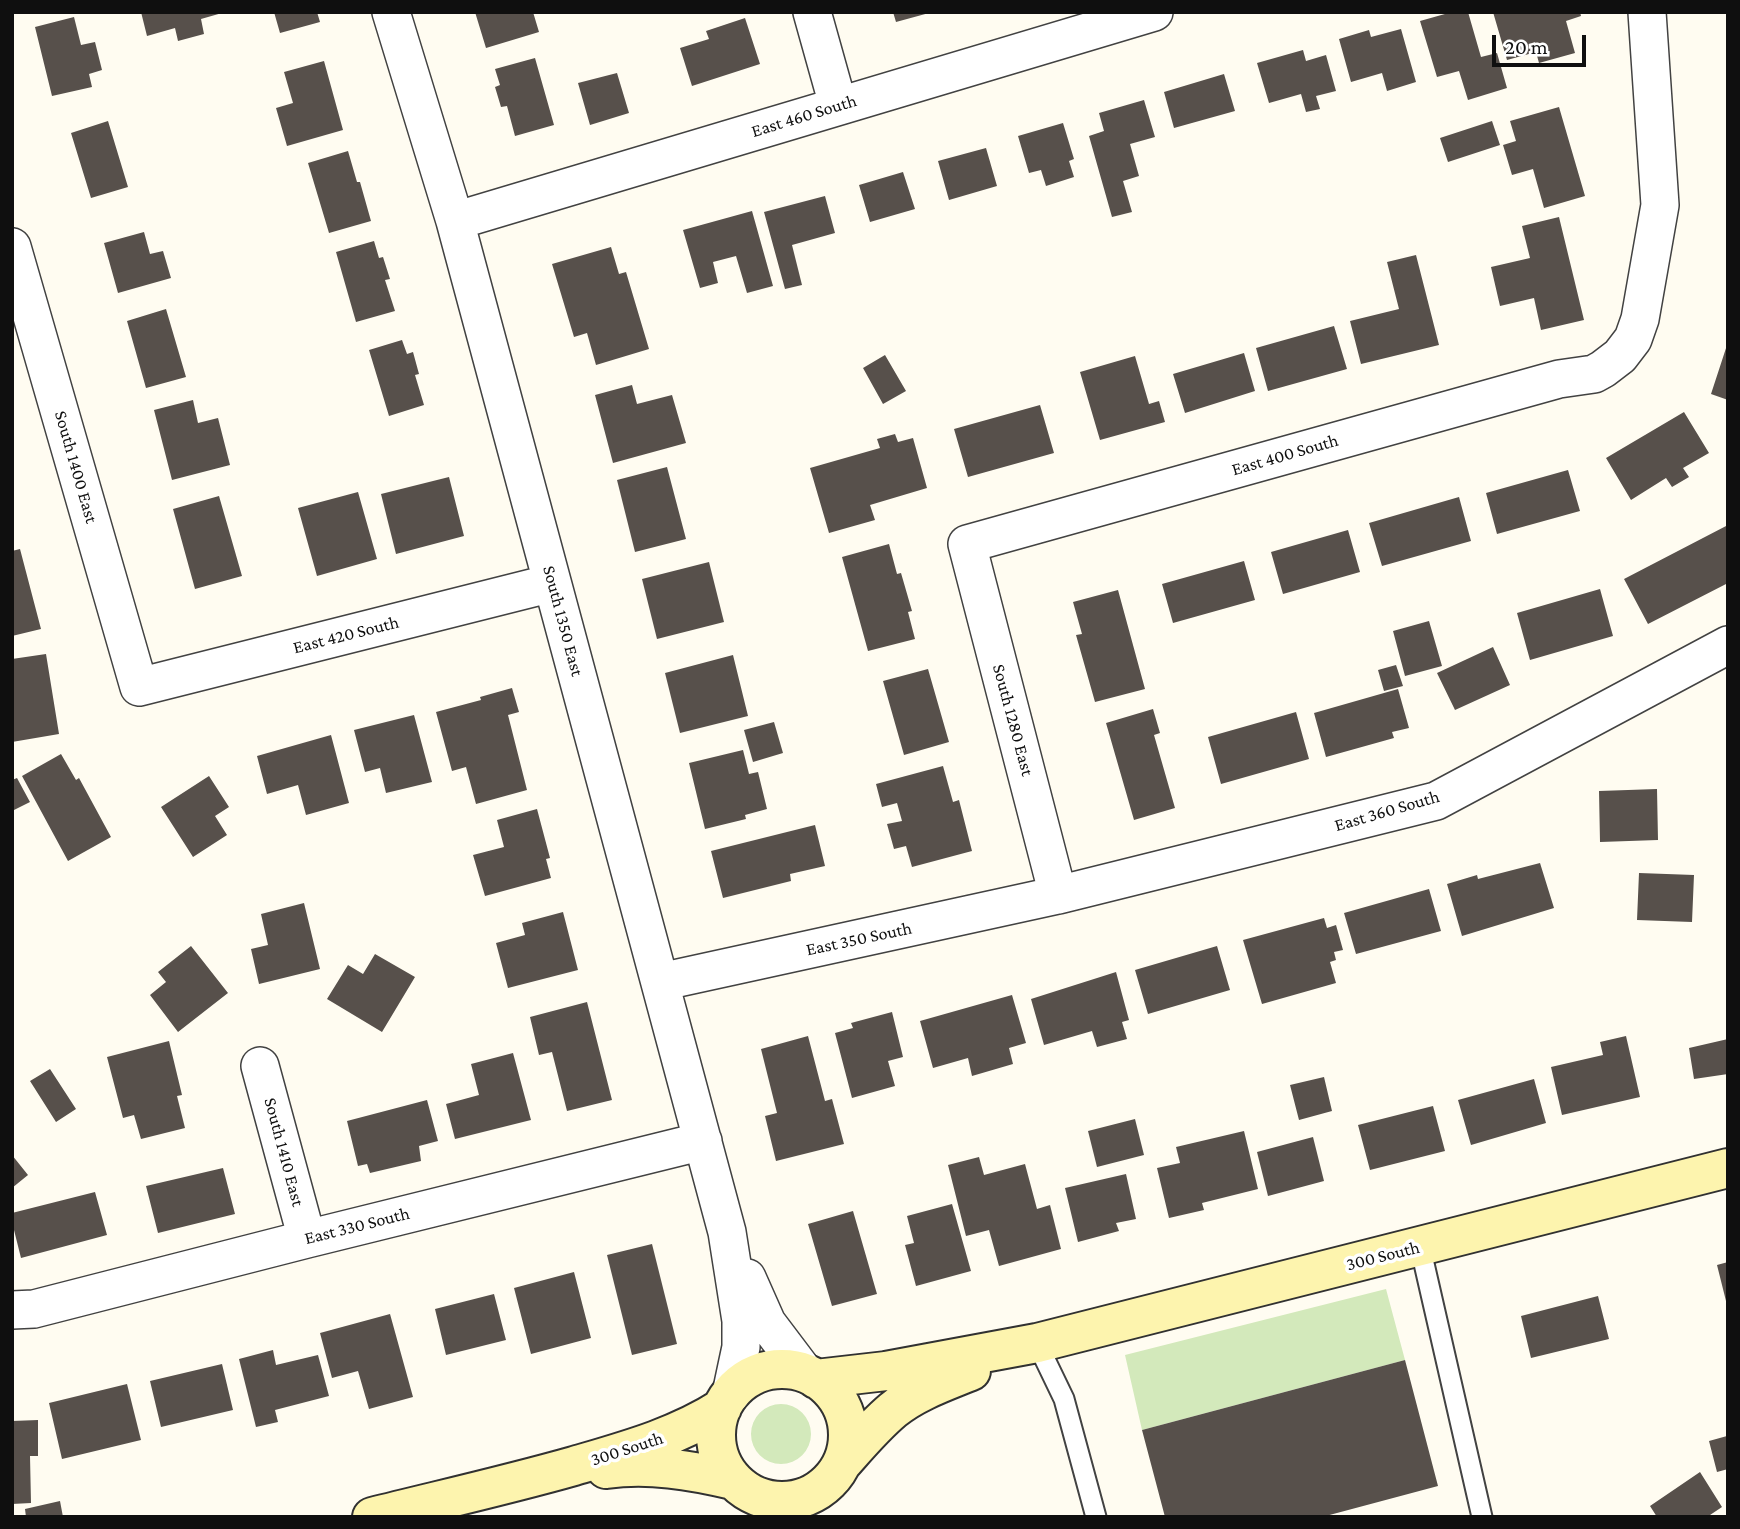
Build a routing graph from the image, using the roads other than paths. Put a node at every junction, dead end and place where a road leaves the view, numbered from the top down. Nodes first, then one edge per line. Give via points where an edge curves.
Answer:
1 (391, 12) edge
2 (812, 12) edge
3 (1154, 12) edge
4 (1647, 12) edge
5 (838, 105) junction
6 (455, 221) junction
7 (12, 247) edge
8 (967, 544) joint
9 (552, 583) junction
10 (1728, 645) edge
11 (139, 687) joint
12 (1059, 895) junction
13 (660, 982) junction
14 (260, 1066) dead end
15 (703, 1141) junction
16 (1728, 1168) edge
17 (727, 1232) junction
18 (307, 1239) junction
19 (1420, 1246) junction
20 (12, 1310) edge
21 (1037, 1343) junction
22 (810, 1375) junction
23 (727, 1401) junction
24 (527, 1479) junction
25 (834, 1486) edge
26 (749, 1497) edge
27 (372, 1517) edge
28 (1096, 1517) edge
29 (1482, 1517) edge

1 - 6 street, South 1350 East
2 - 5 street
3 - 5 street, East 460 South
4 - 8 street, East 400 South via 1660,205 1640,319 1620,356 1594,374 1559,379
5 - 6 street, East 460 South
6 - 9 street, South 1350 East
7 - 11 street, South 1400 East
8 - 12 street, South 1280 East
9 - 11 street, East 420 South
9 - 13 street, South 1350 East
10 - 12 street, East 360 South via 1436,801
12 - 13 street, East 350 South
13 - 15 street, South 1350 East
14 - 18 street, South 1410 East
15 - 17 street, South 1350 East
15 - 18 street, East 330 South
16 - 19 street, 300 South
17 - 22 street, South 1350 East via 767,1323
17 - 23 street, South 1350 East via 741,1321 741,1347
18 - 20 street, East 330 South via 34,1309
19 - 21 street, 300 South
19 - 29 lane
21 - 22 street, 300 South via 886,1371
21 - 25 street, 300 South via 922,1392 894,1409 869,1433
21 - 28 lane via 1064,1399
22 - 23 street via 783,1368 761,1372 742,1382
22 - 25 street via 824,1382 839,1399 847,1419 849,1441
23 - 24 street, 300 South via 698,1424 634,1449
23 - 26 street via 718,1418 716,1440 721,1461
24 - 26 street, 300 South via 627,1466 699,1472
24 - 27 street, 300 South
25 - 26 street via 793,1500

